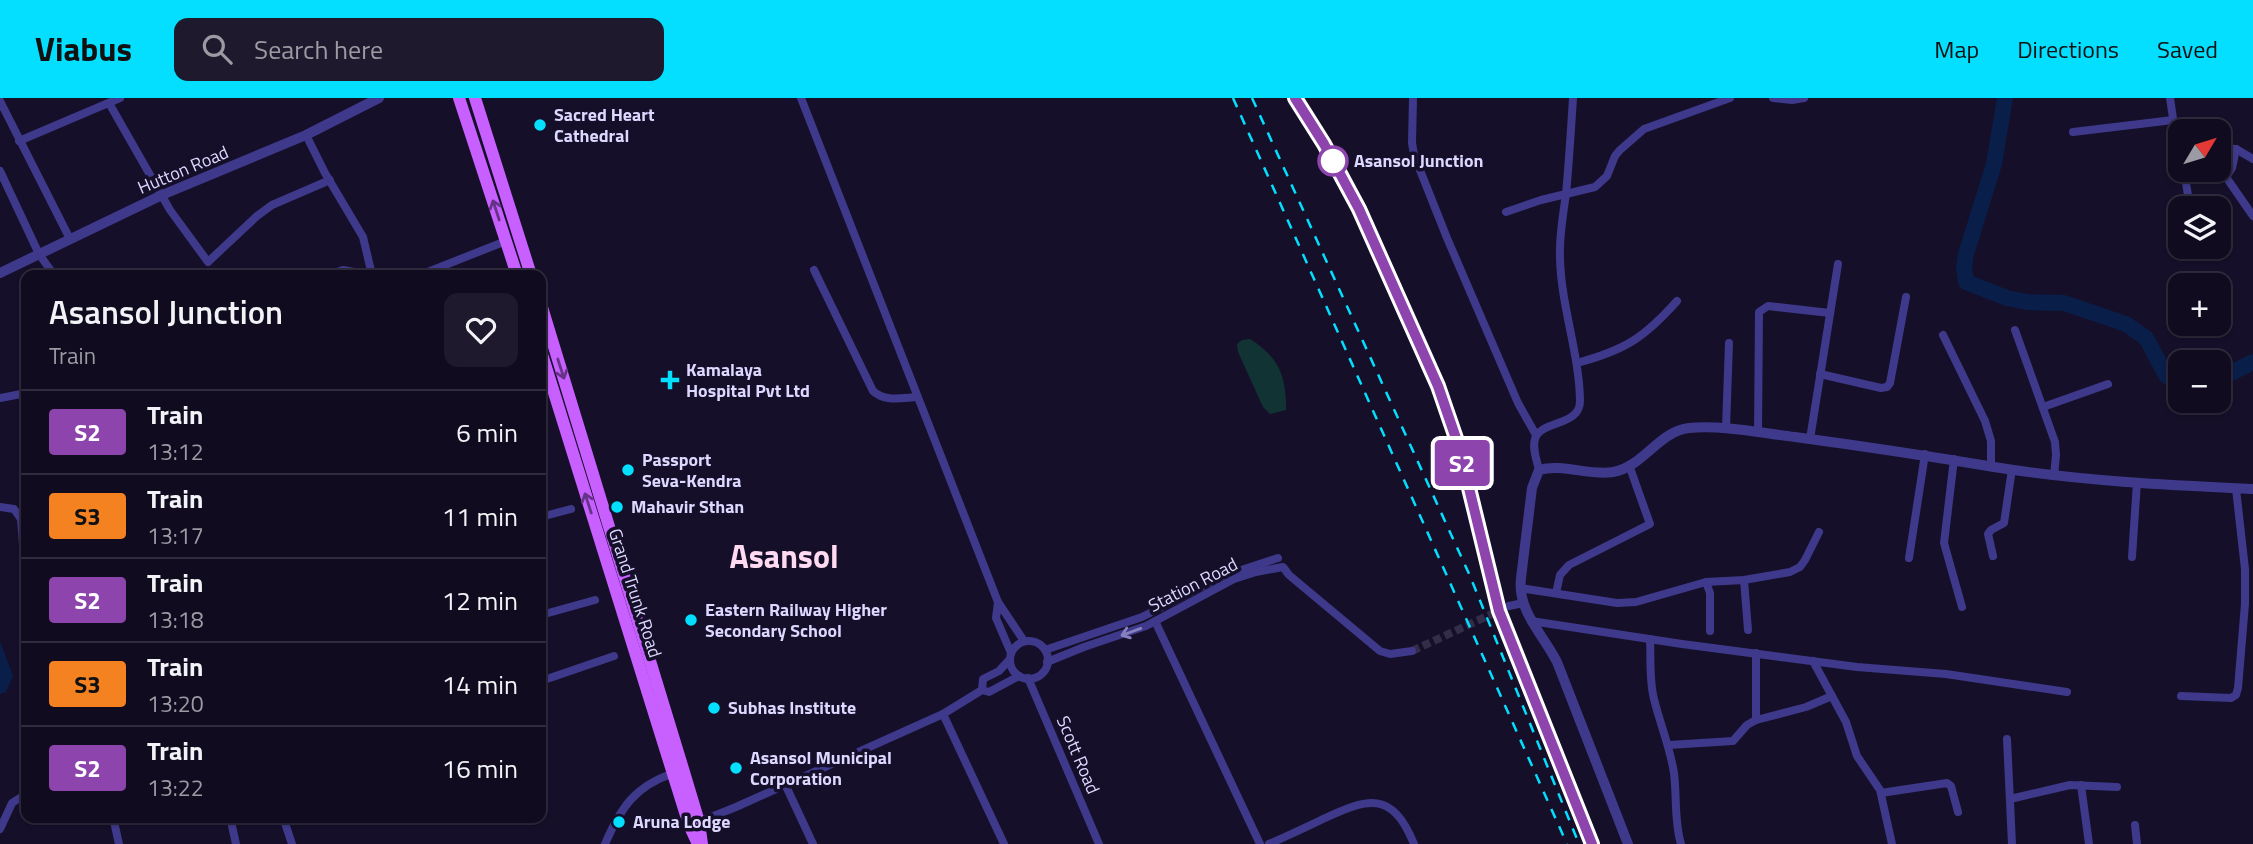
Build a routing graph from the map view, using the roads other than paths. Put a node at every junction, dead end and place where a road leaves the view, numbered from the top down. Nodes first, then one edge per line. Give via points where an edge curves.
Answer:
1 (120, 98) edge
2 (379, 98) edge
3 (460, 98) edge
4 (475, 98) edge
5 (801, 98) edge
6 (1413, 98) edge
7 (1573, 98) edge
8 (1773, 98) edge
9 (1804, 98) edge
10 (2170, 98) edge
11 (1726, 99) edge
12 (0, 101) edge
13 (109, 103) junction
14 (2173, 119) edge
15 (2168, 121) edge
16 (2073, 132) dead end
17 (306, 135) junction
18 (19, 141) junction
19 (2231, 149) edge
20 (2236, 149) junction
21 (2253, 159) edge
22 (0, 170) edge
23 (330, 180) junction
24 (162, 195) junction
25 (1565, 195) junction
26 (1506, 212) dead end
27 (2253, 216) edge
28 (70, 239) junction
29 (506, 241) junction
30 (39, 254) junction
31 (1838, 264) dead end
32 (50, 270) edge
33 (371, 270) edge
34 (433, 270) edge
35 (515, 270) edge
36 (529, 270) edge
37 (814, 270) dead end
38 (0, 273) edge
39 (1906, 297) dead end
40 (1677, 301) dead end
41 (1830, 313) junction
42 (546, 321) edge
43 (2015, 330) dead end
44 (1942, 335) dead end
45 (1730, 343) dead end
46 (1577, 363) junction
47 (546, 367) edge
48 (1821, 374) junction
49 (2108, 384) dead end
50 (21, 394) edge
51 (917, 397) junction
52 (0, 398) edge
53 (2043, 407) junction
54 (1726, 428) junction
55 (1758, 432) junction
56 (1536, 435) junction
57 (1810, 439) junction
58 (1925, 454) junction
59 (1954, 459) junction
60 (1629, 465) junction
61 (1992, 466) junction
62 (1539, 470) junction
63 (2012, 470) junction
64 (2054, 476) junction
65 (2137, 482) junction
66 (2235, 489) junction
67 (2253, 489) edge
68 (0, 507) edge
69 (571, 509) dead end
70 (546, 516) edge
71 (21, 519) edge
72 (1819, 532) dead end
73 (1993, 556) dead end
74 (2132, 557) dead end
75 (1278, 558) dead end
76 (1909, 558) dead end
77 (1744, 580) junction
78 (1706, 582) junction
79 (1520, 588) junction
80 (1556, 593) junction
81 (595, 600) dead end
82 (998, 602) junction
83 (1523, 603) junction
84 (1509, 606) tunnel mouth
85 (1962, 607) dead end
86 (546, 614) edge
87 (1155, 621) junction
88 (1531, 621) junction
89 (1748, 630) dead end
90 (1710, 631) dead end
91 (1650, 639) junction
92 (1024, 641) junction
93 (1045, 650) junction
94 (1412, 651) tunnel mouth
95 (1756, 653) junction
96 (614, 656) dead end
97 (1010, 656) junction
98 (1813, 661) junction
99 (1047, 662) junction
100 (1023, 677) junction
101 (546, 679) edge
102 (982, 690) junction
103 (2067, 692) dead end
104 (1832, 696) junction
105 (2181, 696) dead end
106 (943, 714) junction
107 (1756, 720) junction
108 (2007, 739) dead end
109 (1669, 745) junction
110 (674, 773) junction
111 (785, 784) junction
112 (2081, 785) junction
113 (2118, 787) dead end
114 (1881, 793) junction
115 (21, 797) edge
116 (2010, 799) junction
117 (1958, 812) dead end
118 (3, 814) edge
119 (114, 823) edge
120 (231, 823) edge
121 (285, 823) edge
122 (694, 824) junction
123 (2135, 825) dead end
124 (0, 829) edge
125 (1289, 836) junction
126 (119, 844) edge
127 (236, 844) edge
128 (292, 844) edge
129 (605, 844) edge
130 (700, 844) edge
131 (813, 844) edge
132 (1004, 844) edge
133 (1099, 844) edge
134 (1260, 844) edge
135 (1269, 844) edge
136 (1295, 844) edge
137 (1414, 844) edge
138 (1628, 844) edge
139 (1681, 844) edge
140 (1892, 844) edge
141 (2012, 844) edge
142 (2089, 844) edge
143 (2137, 844) edge

1 - 13 street
2 - 17 street, Hutton Road
29 -> 3 main road
4 - 36 main road
5 - 51 street
6 - 56 street via 1415,155 1518,403
7 - 25 street
8 - 9 street
10 - 14 street
11 - 25 street via 1644,129 1620,150 1602,182
12 - 18 street
13 - 18 street
13 - 24 street
15 - 16 street
17 - 23 street
17 - 24 street, Hutton Road
18 - 28 street
19 - 20 street
20 - 21 street
20 - 27 street via 2227,177
22 - 30 street
23 - 24 street via 272,205 208,262
23 - 33 street via 363,237
24 - 28 street, Hutton Road
25 - 26 street
25 - 46 street via 1560,258
28 - 30 street, Hutton Road
29 - 34 street
29 - 35 main road
30 - 32 street
30 - 38 street, Hutton Road
31 - 41 street
37 - 51 street via 873,391 887,399
39 - 48 street via 1888,387
40 - 46 street via 1647,332 1609,354
41 - 48 street
41 - 55 street via 1768,306 1759,312
42 -> 122 main road
43 - 53 street
44 - 61 street via 1989,433
45 - 54 street
46 - 56 street via 1581,404 1577,412
110 -> 47 main road, Grand Trunk Road
48 - 57 street
49 - 53 street
50 - 52 street
51 - 82 street
53 - 64 street via 2056,448
54 - 55 street
54 - 60 street via 1672,433
55 - 57 street
56 - 62 street
57 - 58 street
58 - 59 street
58 - 76 street
59 - 61 street
59 - 85 street via 1944,543
60 - 62 street via 1612,472
60 - 80 street via 1650,524 1569,565 1560,575
61 - 63 street
62 - 79 street via 1532,488
63 - 64 street
63 - 73 street via 2004,523 1988,534
64 - 65 street
65 - 66 street
65 - 74 street
66 - 67 street
66 - 105 street via 2245,569 2238,688 2231,698
68 - 71 street via 14,509
69 - 70 street
72 - 77 street via 1800,567
75 - 93 street, Station Road via 1223,576 1142,617
77 - 78 street
77 - 89 street
78 - 80 street via 1627,603
78 - 90 street
79 - 80 street
79 - 83 street
81 - 86 street
82 - 92 street
82 - 97 street via 996,618
83 - 84 street
83 - 88 street
87 - 94 street, Station Road via 1234,579 1283,567 1380,651
87 -> 99 street, Station Road
87 - 134 street
88 - 91 street
88 - 138 street via 1557,662
91 - 95 street
91 - 109 street via 1654,700
92 - 93 street via 1036,642
92 - 97 street
93 - 99 street
95 - 98 street
95 - 107 street
96 - 101 street
97 - 100 street via 1014,671
97 - 102 street via 999,671 983,679
98 - 103 street
98 - 104 street
99 - 100 street via 1037,677
100 - 102 street via 989,692
100 - 133 street, Scott Road
102 - 106 street
104 - 107 street via 1806,708
104 - 114 street via 1857,756
106 - 111 street
106 - 132 street
107 - 109 street via 1733,741
108 - 116 street
109 - 139 street
110 - 122 main road, Grand Trunk Road
110 - 129 street via 634,795
111 - 122 street
111 - 131 street
112 - 113 street
112 - 116 street
112 - 142 street
114 - 117 street via 1947,783
114 - 140 street
115 - 118 street
116 - 141 street
118 - 124 street
119 - 126 street
120 - 127 street
121 - 128 street
122 - 130 main road, Grand Trunk Road
123 - 143 street
125 - 135 street
125 - 136 street
125 - 137 street via 1353,805 1373,803 1401,818

